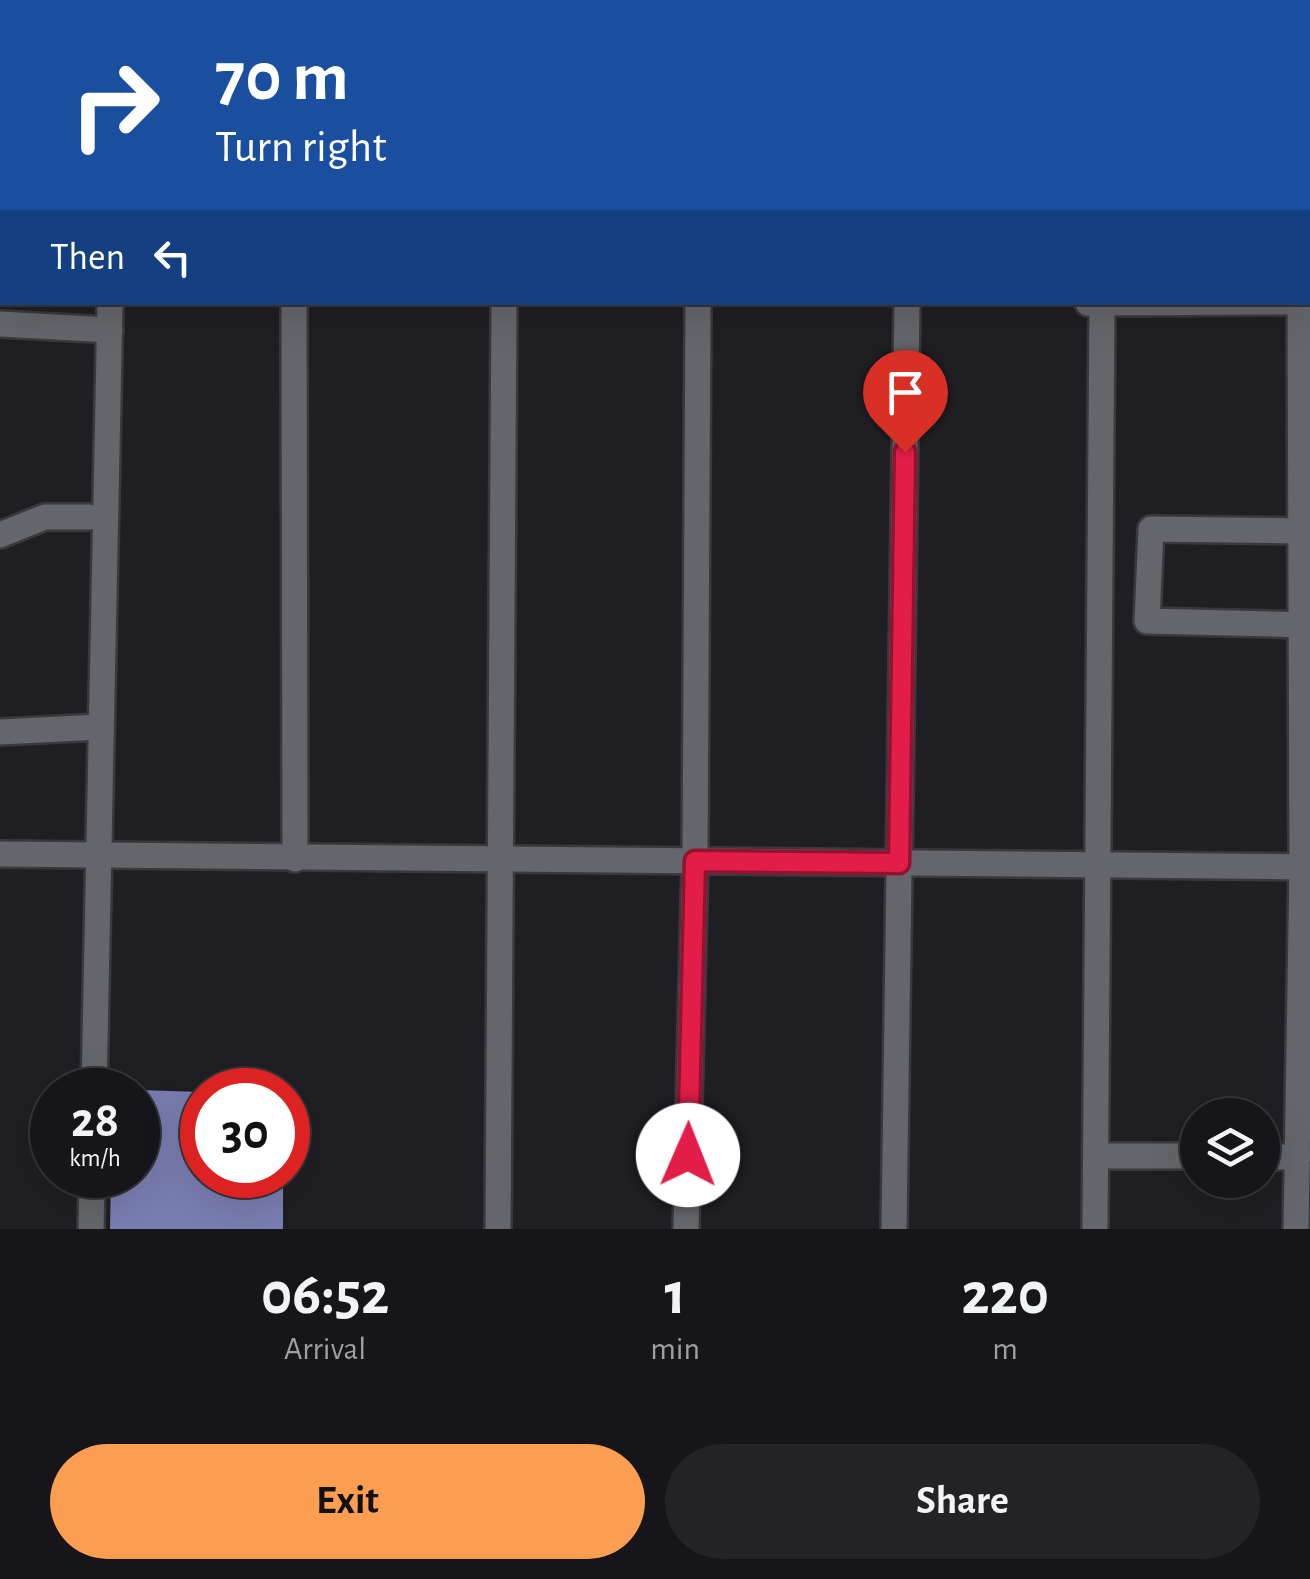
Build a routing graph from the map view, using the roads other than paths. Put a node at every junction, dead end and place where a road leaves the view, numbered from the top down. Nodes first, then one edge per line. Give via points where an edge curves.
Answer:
1 (110, 305) edge
2 (294, 305) edge
3 (504, 305) edge
4 (698, 305) edge
5 (907, 305) edge
6 (1094, 305) edge
7 (1300, 305) edge
8 (0, 324) edge
9 (110, 330) junction
10 (89, 517) dead end
11 (1305, 531) edge
12 (0, 535) edge
13 (1306, 625) edge
14 (100, 727) junction
15 (0, 732) edge
16 (0, 854) edge
17 (98, 857) junction
18 (295, 859) junction
19 (498, 860) junction
20 (695, 861) junction
21 (899, 863) junction
22 (1101, 866) junction
23 (1306, 867) edge
24 (94, 1068) edge
25 (1305, 1106) edge
26 (1098, 1156) junction
27 (1180, 1156) edge
28 (1280, 1157) edge
29 (1298, 1157) junction
30 (1304, 1188) edge
31 (92, 1198) edge
32 (91, 1229) edge
33 (498, 1229) edge
34 (686, 1229) edge
35 (894, 1229) edge
36 (1095, 1229) edge
37 (1296, 1229) edge

1 - 9 street
2 - 18 street
3 - 19 street
4 - 20 street
5 - 21 street
6 - 22 street
7 - 11 street
8 - 9 street
9 - 14 street
10 - 12 street via 45,517
11 - 13 street
11 - 13 street via 1151,529 1147,621
13 - 23 street
14 - 15 street
14 - 17 street
16 - 17 street
17 - 18 street
17 - 24 street
18 - 19 street
19 - 20 street
19 - 33 street
20 - 21 street
20 - 34 street
21 - 22 street
21 - 35 street
22 - 23 street
22 - 26 street
23 - 25 street
25 - 29 street
26 - 27 street
26 - 36 street
28 - 29 street
29 - 30 street
30 - 37 street
31 - 32 street

